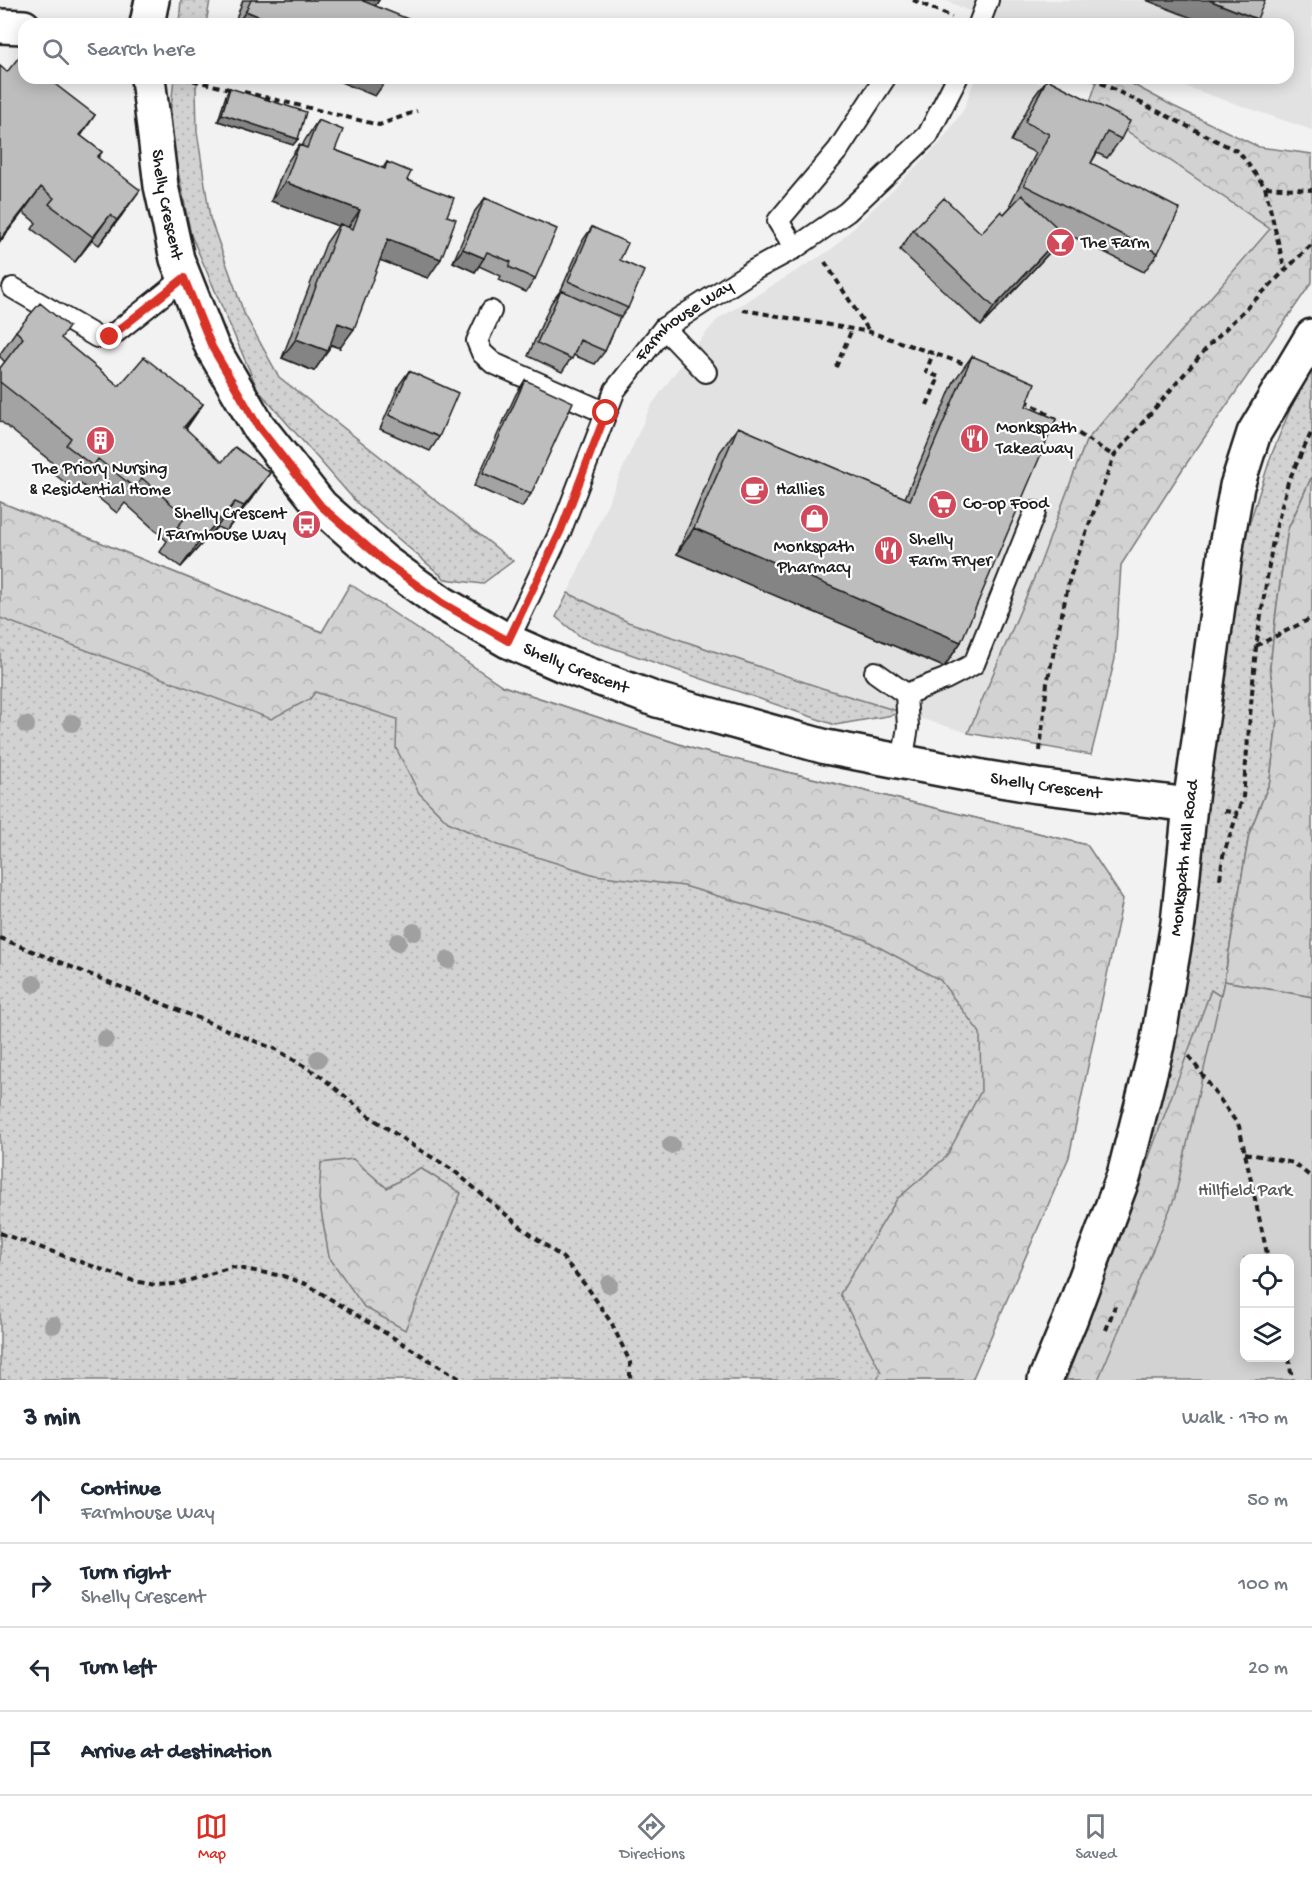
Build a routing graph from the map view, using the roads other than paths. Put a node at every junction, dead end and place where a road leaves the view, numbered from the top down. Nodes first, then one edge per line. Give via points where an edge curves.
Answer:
1 (152, 0) edge
2 (988, 0) edge
3 (148, 18) edge
4 (973, 18) edge
5 (0, 26) edge
6 (18, 27) edge
7 (149, 84) edge
8 (881, 84) edge
9 (954, 84) edge
10 (802, 243) junction
11 (184, 278) junction
12 (13, 288) dead end
13 (491, 310) dead end
14 (664, 328) junction
15 (1312, 336) edge
16 (706, 372) dead end
17 (606, 413) junction
18 (1035, 512) dead end
19 (508, 641) junction
20 (874, 672) dead end
21 (906, 694) junction
22 (902, 762) junction
23 (1190, 805) junction
24 (1045, 1380) edge

1 - 3 street
2 - 4 lane
5 - 6 street
7 - 11 street, Shelly Crescent via 161,186
8 - 10 lane via 838,150 778,221
9 - 10 lane, Farmhouse Way via 928,135 847,212
10 - 14 lane, Farmhouse Way
11 - 12 lane via 110,337 97,337
11 - 19 street, Shelly Crescent via 212,347 258,426 321,506 386,563 442,603
13 - 17 lane via 477,341 482,353 493,363
14 - 16 lane
14 - 17 lane, Farmhouse Way via 615,390
15 - 23 street, Monkspath Hall Road via 1254,433 1237,486
17 - 19 lane, Farmhouse Way via 561,530
18 - 21 lane via 974,664
19 - 22 street, Shelly Crescent via 657,700 826,747
20 - 21 lane
21 - 22 lane via 908,727
22 - 23 street, Shelly Crescent via 1037,786
23 - 24 street, Monkspath Hall Road via 1178,923 1157,1045 1124,1175

